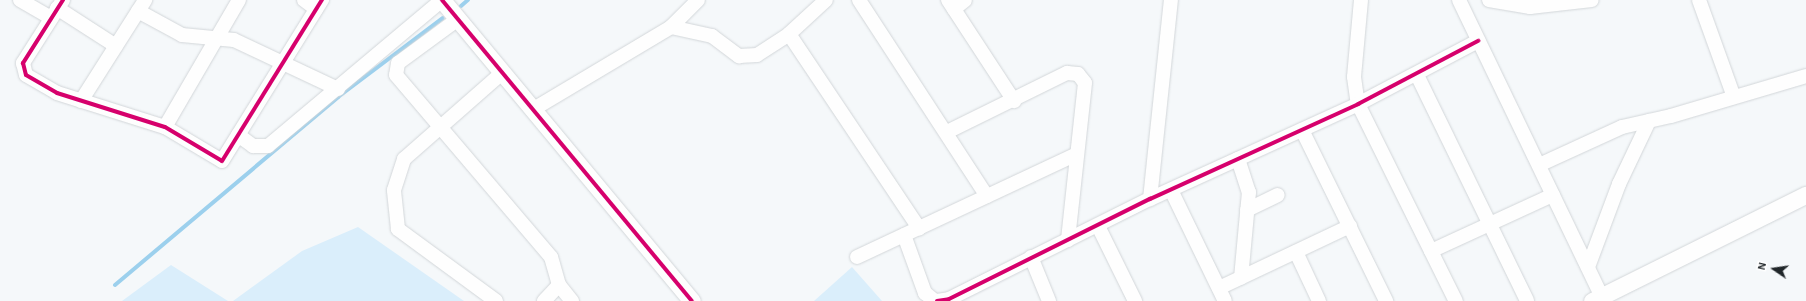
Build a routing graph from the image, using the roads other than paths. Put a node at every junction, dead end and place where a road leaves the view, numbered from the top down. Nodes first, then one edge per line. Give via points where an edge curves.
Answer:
1 (20, 0) edge
2 (239, 0) edge
3 (304, 0) edge
4 (442, 0) edge
5 (698, 0) edge
6 (826, 0) edge
7 (859, 0) edge
8 (965, 0) edge
9 (1171, 0) edge
10 (1361, 0) edge
11 (1459, 0) edge
12 (1489, 0) edge
13 (1592, 0) edge
14 (1699, 0) edge
15 (319, 4) edge
16 (141, 5) edge
17 (951, 5) edge
18 (57, 9) edge
19 (458, 19) junction
20 (671, 27) junction
21 (789, 34) junction
22 (216, 39) junction
23 (1478, 42) junction
24 (116, 46) junction
25 (282, 63) junction
26 (502, 73) junction
27 (1417, 75) junction
28 (1806, 76) edge
29 (338, 89) junction
30 (1734, 97) junction
31 (81, 101) junction
32 (1014, 101) junction
33 (1358, 104) junction
34 (532, 110) junction
35 (1649, 121) junction
36 (440, 126) junction
37 (165, 127) junction
38 (1302, 130) junction
39 (947, 132) junction
40 (238, 135) junction
41 (1075, 155) junction
42 (1238, 159) junction
43 (1539, 165) junction
44 (1171, 190) junction
45 (1278, 195) dead end
46 (1554, 195) junction
47 (1806, 195) edge
48 (987, 196) junction
49 (1150, 199) junction
50 (1247, 210) junction
51 (1490, 224) junction
52 (1098, 226) junction
53 (1350, 226) junction
54 (918, 228) junction
55 (904, 235) junction
56 (1068, 240) junction
57 (1431, 251) junction
58 (1296, 252) junction
59 (857, 257) dead end
60 (1030, 257) junction
61 (1588, 267) junction
62 (1240, 278) junction
63 (559, 285) junction
64 (1222, 295) edge
65 (1599, 300) edge
66 (496, 301) edge
67 (544, 301) edge
68 (572, 301) edge
69 (692, 301) edge
70 (936, 301) edge
71 (1049, 301) edge
72 (1136, 301) edge
73 (1319, 301) edge
74 (1386, 301) edge
75 (1456, 301) edge
76 (1527, 301) edge

1 - 18 street
2 - 22 street
3 - 15 street
4 - 19 street
4 - 29 street
5 - 20 street
6 - 21 street
7 - 39 street
8 - 17 street
9 - 49 street
10 - 33 street via 1354,76
11 - 23 street
12 - 13 street via 1530,7
14 - 30 street
15 - 25 street
16 - 22 street via 182,35
16 - 24 street
17 - 32 street
18 - 24 street
18 - 31 street via 23,63 22,70 48,89
19 - 26 street
19 - 36 street via 398,63 395,68 396,75
20 - 21 street via 712,36 739,56 757,56
20 - 34 street
21 - 54 street
22 - 25 street via 234,40
22 - 37 street
23 - 27 street
23 - 43 street
24 - 31 street
25 - 29 street
25 - 40 street
26 - 34 street
26 - 36 street
27 - 33 street
27 - 51 street
28 - 30 street
29 - 40 street via 268,146 253,146
30 - 35 street
31 - 37 street
32 - 39 street
32 - 41 street via 1067,73 1078,74 1084,83
33 - 38 street
33 - 57 street
34 - 69 street
35 - 43 street via 1622,126
35 - 61 street via 1619,184
36 - 63 street via 551,257
36 - 66 street via 404,159 394,190 398,229
37 - 40 street via 222,160
38 - 42 street
38 - 53 street
39 - 48 street
41 - 48 street
41 - 56 street
42 - 44 street
42 - 50 street via 1246,177
43 - 46 street
44 - 49 street
44 - 64 street
45 - 50 street
46 - 51 street
46 - 61 street
47 - 65 street
48 - 54 street
49 - 52 street
50 - 62 street
51 - 57 street
51 - 76 street
52 - 56 street
52 - 72 street
53 - 58 street
53 - 74 street
54 - 55 street
55 - 59 street
55 - 70 street via 925,293
56 - 60 street
57 - 75 street
58 - 62 street
58 - 73 street
60 - 70 street via 949,299
60 - 71 street
61 - 65 street
62 - 64 street
63 - 67 street
63 - 68 street

